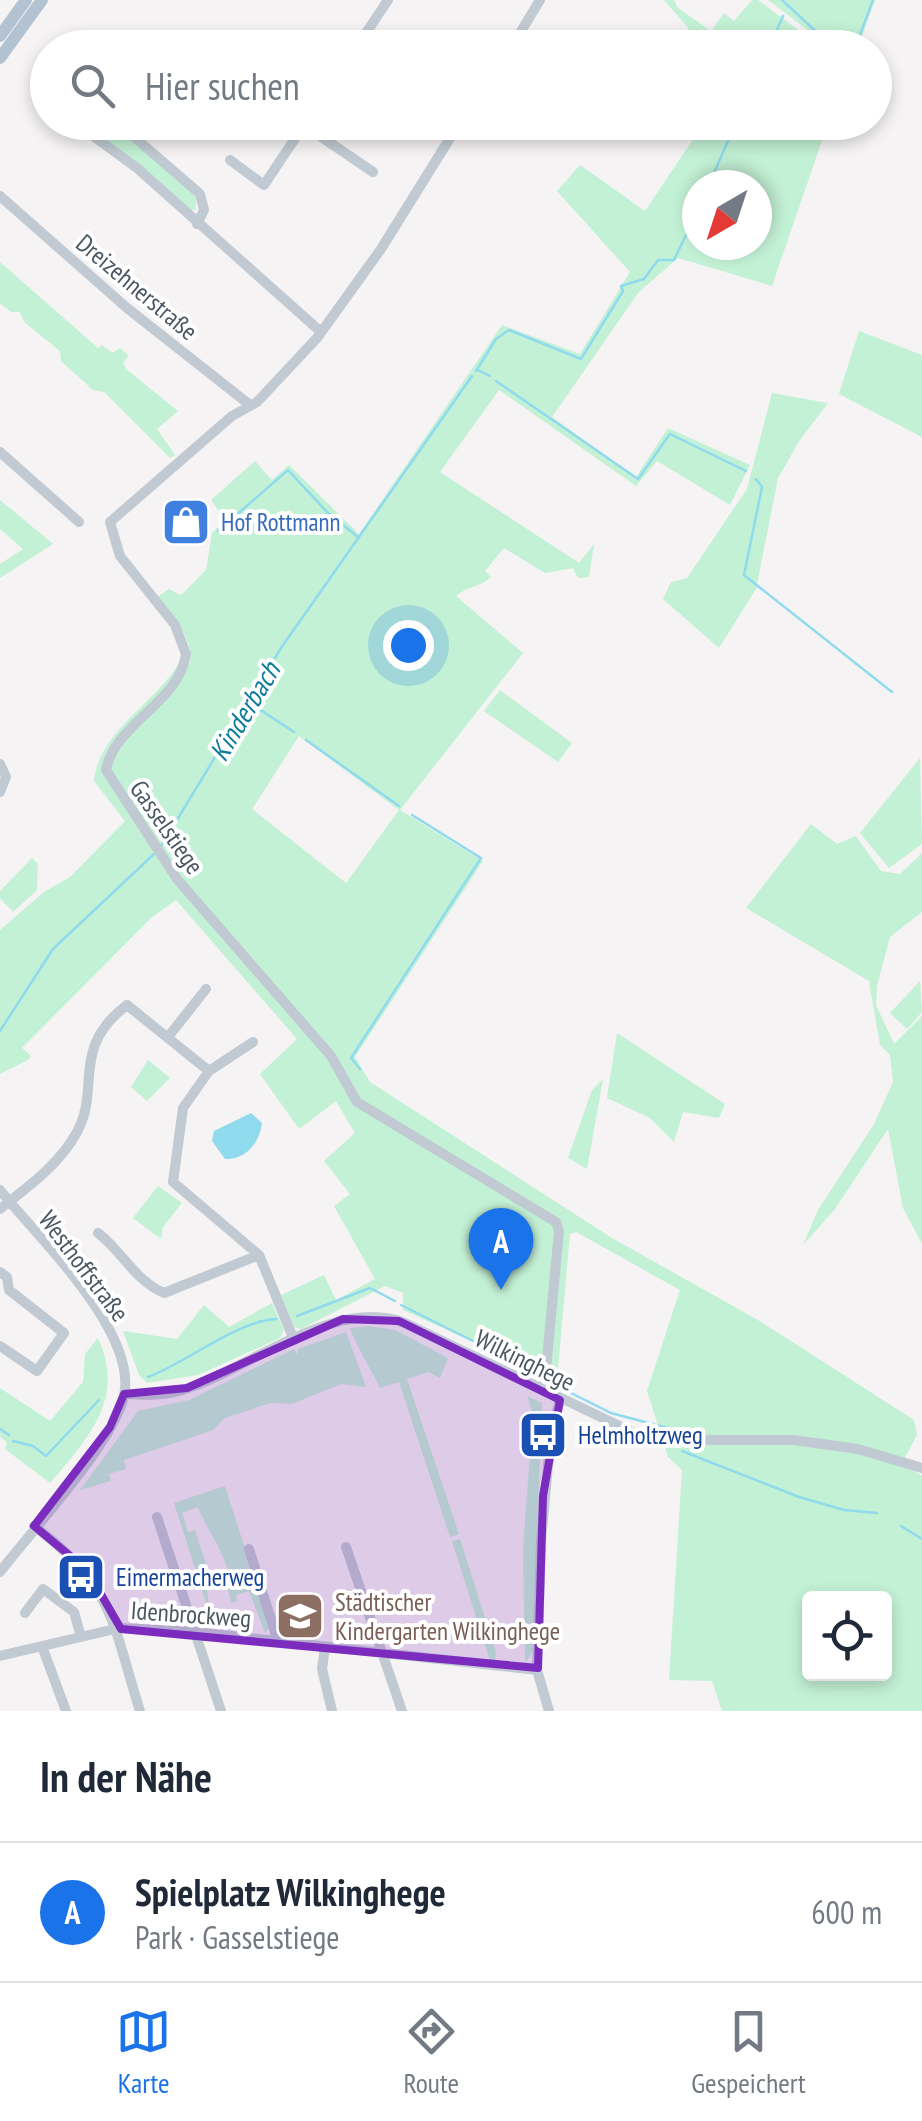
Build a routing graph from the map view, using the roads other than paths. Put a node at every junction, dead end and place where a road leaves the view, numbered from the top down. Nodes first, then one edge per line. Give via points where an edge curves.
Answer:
1 (26, 0) edge
2 (42, 0) edge
3 (388, 0) edge
4 (540, 0) edge
5 (368, 30) edge
6 (521, 30) edge
7 (0, 36) edge
8 (0, 58) edge
9 (104, 140) edge
10 (138, 140) edge
11 (294, 140) edge
12 (327, 140) edge
13 (449, 140) edge
14 (230, 160) dead end
15 (372, 172) dead end
16 (0, 196) edge
17 (197, 224) junction
18 (321, 332) junction
19 (250, 405) junction
20 (0, 452) edge
21 (79, 522) dead end
22 (0, 764) edge
23 (0, 792) edge
24 (206, 989) dead end
25 (168, 1037) junction
26 (253, 1042) dead end
27 (209, 1071) junction
28 (0, 1190) edge
29 (5, 1205) edge
30 (98, 1233) dead end
31 (259, 1255) junction
32 (0, 1272) edge
33 (4, 1293) edge
34 (294, 1340) junction
35 (0, 1346) edge
36 (544, 1391) junction
37 (124, 1394) junction
38 (560, 1400) junction
39 (922, 1468) edge
40 (157, 1525) dead end
41 (34, 1526) junction
42 (346, 1547) dead end
43 (249, 1548) dead end
44 (1, 1569) edge
45 (24, 1612) dead end
46 (119, 1628) junction
47 (196, 1632) junction
48 (82, 1637) junction
49 (278, 1642) junction
50 (325, 1647) junction
51 (43, 1649) junction
52 (382, 1655) junction
53 (0, 1656) edge
54 (536, 1670) junction
55 (66, 1711) edge
56 (140, 1711) edge
57 (221, 1711) edge
58 (332, 1711) edge
59 (402, 1711) edge
60 (549, 1711) edge

1 - 7 main road
2 - 8 main road
3 - 5 street
4 - 6 street
9 - 17 street
10 - 17 street via 200,194 204,210
11 - 14 street via 264,184
12 - 15 street
13 - 18 street, Gasselstiege
16 - 19 street, Dreizehnerstraße
17 - 18 street
18 - 19 street, Gasselstiege
19 - 36 street, Gasselstiege via 110,522 129,570 184,642 185,664 106,765 161,855 331,1056 356,1102 556,1222
20 - 21 street
22 - 23 street via 6,777
24 - 25 street
25 - 27 street
25 - 29 street via 124,1006 92,1048 78,1128 39,1180
26 - 27 street
27 - 31 street via 183,1108 173,1182
28 - 29 street, Westhoffstraße
29 - 37 street, Westhoffstraße via 110,1332 123,1363
30 - 31 street via 118,1248 122,1263 161,1293
31 - 34 street
32 - 33 street via 7,1277
33 - 35 street via 64,1333 37,1371
34 - 36 street, Wilkinghege via 351,1317 386,1317
34 - 37 street, Wilkinghege via 188,1388
36 - 38 street, Wilkinghege
37 - 41 street via 110,1427
38 - 39 street, Wilkinghege via 646,1436 793,1440
38 - 54 street via 543,1496
40 - 47 street
41 - 44 street
41 - 46 street via 86,1570
42 - 52 street
43 - 49 street
45 - 48 street via 39,1585 74,1612
46 - 47 street, Idenbrockweg
46 - 48 street, Idenbrockweg
46 - 56 street
47 - 49 street, Idenbrockweg
47 - 57 street
48 - 51 street, Idenbrockweg
49 - 50 street, Idenbrockweg
50 - 52 street, Idenbrockweg
50 - 58 street via 322,1669
51 - 53 street, Idenbrockweg
51 - 55 street
52 - 54 street, Idenbrockweg
52 - 59 street
54 - 60 street

